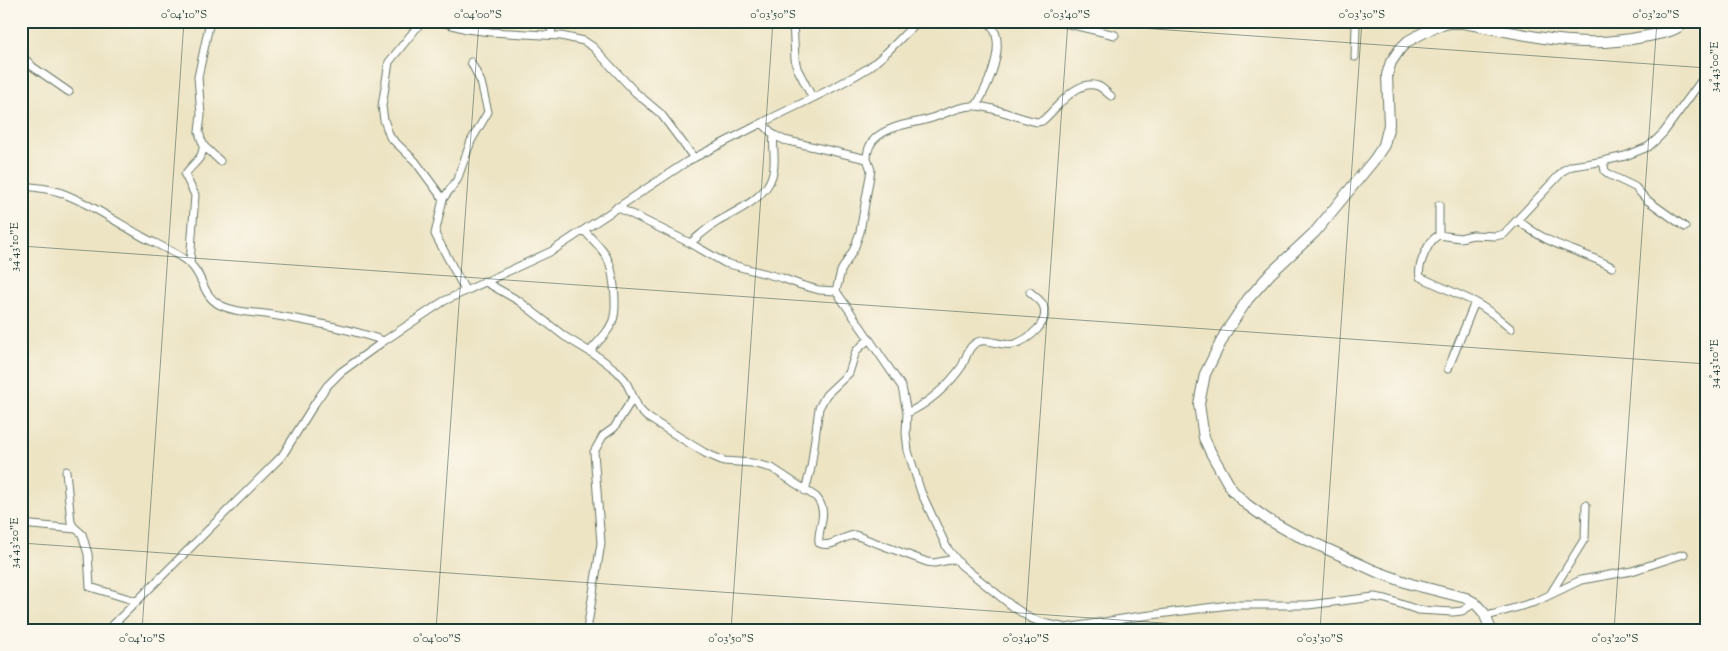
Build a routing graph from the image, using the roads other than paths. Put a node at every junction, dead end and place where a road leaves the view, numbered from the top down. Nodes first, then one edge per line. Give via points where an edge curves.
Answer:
1 (210, 21) edge
2 (422, 21) edge
3 (437, 21) edge
4 (554, 21) edge
5 (785, 21) edge
6 (919, 21) edge
7 (989, 21) edge
8 (1056, 21) edge
9 (1358, 21) edge
10 (1686, 21) edge
11 (796, 22) edge
12 (447, 23) edge
13 (1114, 35) dead end
14 (551, 36) junction
15 (21, 55) edge
16 (1355, 57) dead end
17 (471, 62) dead end
18 (1707, 73) edge
19 (68, 92) dead end
20 (1111, 96) dead end
21 (812, 97) junction
22 (976, 106) junction
23 (762, 123) junction
24 (774, 135) junction
25 (203, 143) junction
26 (694, 158) junction
27 (867, 159) junction
28 (220, 161) dead end
29 (1603, 161) junction
30 (21, 186) edge
31 (444, 199) junction
32 (1439, 205) dead end
33 (617, 207) junction
34 (1518, 220) junction
35 (1685, 227) dead end
36 (584, 230) junction
37 (1440, 235) junction
38 (690, 243) junction
39 (190, 263) junction
40 (1612, 267) dead end
41 (484, 281) junction
42 (465, 290) junction
43 (836, 291) junction
44 (1030, 292) dead end
45 (1475, 302) junction
46 (1511, 329) dead end
47 (869, 339) junction
48 (384, 341) junction
49 (590, 352) junction
50 (1448, 369) dead end
51 (633, 398) junction
52 (907, 413) junction
53 (66, 471) dead end
54 (805, 490) junction
55 (1586, 505) dead end
56 (21, 524) edge
57 (76, 529) junction
58 (1684, 554) dead end
59 (955, 559) junction
60 (1551, 594) junction
61 (136, 601) junction
62 (1475, 603) junction
63 (1484, 613) junction
64 (108, 630) edge
65 (587, 630) edge
66 (1491, 630) edge

1 - 25 street via 198,77 199,132
2 - 31 street via 389,62 382,106 390,137
3 - 12 street
4 - 14 street
5 - 11 street
6 - 21 street via 869,67
7 - 22 street via 996,34 997,49 990,76
8 - 13 street
9 - 16 street
10 - 62 main road via 1677,29 1618,41 1554,39 1462,23 1434,26 1408,41 1391,62 1387,75 1389,125 1384,145 1315,232 1248,299 1226,332 1205,374 1199,404 1204,438 1232,490 1246,504 1292,533 1374,571
11 - 21 street via 795,59
12 - 14 street via 491,32
14 - 26 street via 572,37 593,47 661,114
15 - 19 street
17 - 31 street via 481,82 488,112 471,141 457,180
18 - 29 street via 1656,140 1638,151
20 - 22 street via 1092,85 1077,90 1037,122
21 - 23 street
22 - 27 street via 954,109 889,130 870,144
23 - 24 street
23 - 26 street
24 - 27 street via 791,143
24 - 38 street via 776,163 767,187 747,205
25 - 28 street
25 - 39 street via 199,160 188,168 185,175 195,195
26 - 33 street
27 - 43 street via 871,170 860,232 854,250 840,271
29 - 34 street via 1564,170
29 - 35 street via 1605,171 1635,187 1647,200
30 - 39 street via 58,192 111,217
31 - 42 street via 435,234
32 - 37 street
33 - 36 street
33 - 38 street
34 - 37 street via 1500,236 1456,238
34 - 40 street via 1543,239
36 - 41 street via 537,258
36 - 49 street via 608,258 617,308 608,332
37 - 45 street via 1430,242 1419,270 1420,276
38 - 43 street via 725,263 819,290
39 - 48 street via 207,294 222,306 324,325
41 - 42 street
41 - 49 street via 519,301
42 - 48 street via 422,314
43 - 47 street
44 - 52 street via 1044,306 1045,315 1039,328 1030,336 1006,346 985,340 974,344 956,375 917,409
45 - 46 street
45 - 50 street
47 - 52 street via 902,386
47 - 54 street via 856,351 849,373 826,395 819,408
48 - 61 street via 341,372 328,386 282,456
49 - 51 street via 617,370
51 - 54 street via 647,417 705,453 724,461 772,468
51 - 65 street via 594,452 601,542
52 - 59 street via 906,442 921,492
53 - 57 street via 71,522
54 - 59 street via 820,501 823,523 818,540 823,546 855,535 927,562
55 - 60 street via 1585,538
56 - 57 street
57 - 61 street via 82,534 88,554 90,587
58 - 60 street via 1632,571 1581,580
59 - 62 street via 1030,618 1066,628 1230,605 1308,605 1374,597 1418,610 1453,612
60 - 63 street via 1491,615
61 - 64 street
62 - 63 main road
63 - 66 main road

